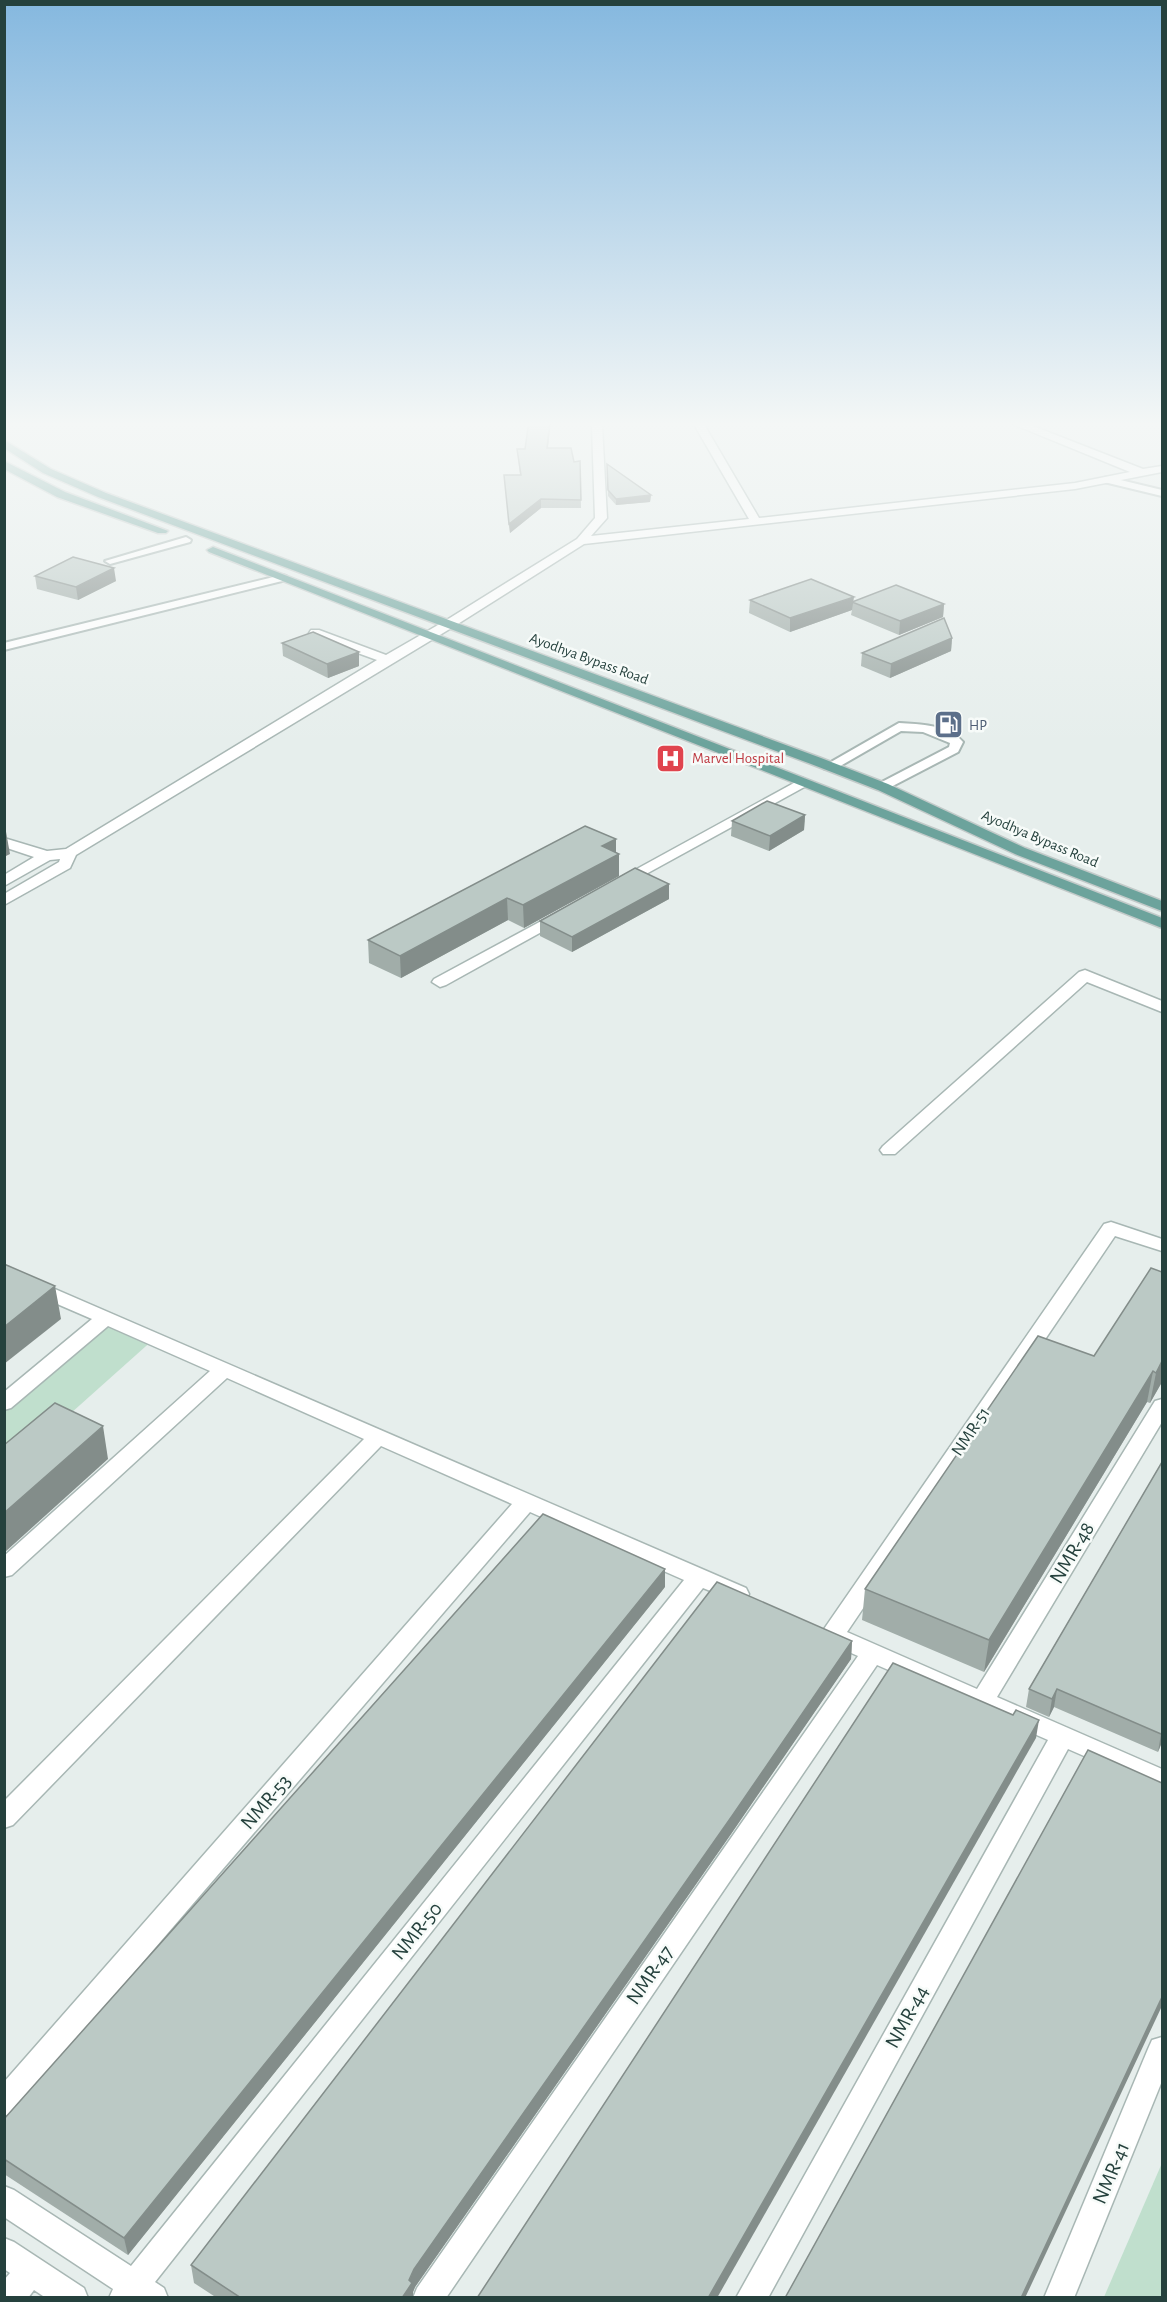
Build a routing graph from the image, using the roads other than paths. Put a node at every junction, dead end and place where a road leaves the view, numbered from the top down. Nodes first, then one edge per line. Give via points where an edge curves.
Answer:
1 (153, 528) edge
2 (192, 528) edge
3 (592, 528) edge
4 (697, 528) edge
5 (186, 540) junction
6 (581, 541) junction
7 (110, 561) dead end
8 (282, 579) junction
9 (449, 624) junction
10 (315, 633) edge
11 (429, 634) junction
12 (4, 648) edge
13 (387, 660) junction
14 (830, 766) junction
15 (803, 782) junction
16 (883, 787) junction
17 (857, 802) junction
18 (4, 842) edge
19 (70, 853) junction
20 (46, 856) junction
21 (4, 882) edge
22 (608, 889) edge
23 (4, 901) edge
24 (576, 906) edge
25 (1162, 906) edge
26 (1162, 923) edge
27 (440, 982) dead end
28 (1162, 1007) edge
29 (889, 1150) dead end
30 (1162, 1245) edge
31 (4, 1273) edge
32 (107, 1317) junction
33 (225, 1369) junction
34 (4, 1403) edge
35 (1162, 1406) edge
36 (379, 1436) junction
37 (527, 1501) junction
38 (4, 1569) edge
39 (699, 1577) junction
40 (760, 1604) edge
41 (812, 1626) edge
42 (832, 1635) junction
43 (873, 1653) junction
44 (982, 1701) junction
45 (1063, 1736) junction
46 (1162, 1780) edge
47 (4, 1818) edge
48 (1162, 2049) edge
49 (4, 2103) edge
50 (4, 2200) edge
51 (4, 2252) edge
52 (31, 2270) junction
53 (137, 2293) edge
54 (9, 2298) edge
55 (73, 2298) edge
56 (428, 2298) edge
57 (751, 2298) edge
58 (1059, 2298) edge

1 - 5 main road, Ayodhya Bypass Road
2 - 9 main road, Ayodhya Bypass Road
3 - 6 street
4 - 6 street
5 - 7 lane
5 - 8 main road, Ayodhya Bypass Road
6 - 9 street
8 - 11 main road, Ayodhya Bypass Road
8 - 12 lane
9 - 11 street
9 - 14 main road, Ayodhya Bypass Road
10 - 13 street
11 - 13 street
11 - 15 main road, Ayodhya Bypass Road
13 - 19 street
14 - 15 main road
14 - 16 main road, Ayodhya Bypass Road
14 - 16 lane via 899,727 925,728 957,742 954,749
15 - 17 main road, Ayodhya Bypass Road
15 - 22 street
16 - 17 main road
16 - 25 main road, Ayodhya Bypass Road via 1020,851
17 - 26 main road, Ayodhya Bypass Road
18 - 20 street
19 - 20 street
19 - 23 street via 65,865
20 - 21 street
24 - 27 street
28 - 29 street via 1085,975
30 - 42 street, NMR-51 via 1111,1228
31 - 32 street
32 - 33 street
32 - 34 street
33 - 36 street
33 - 38 street
35 - 44 street, NMR-48
36 - 37 street
36 - 47 street
37 - 39 street
37 - 49 street, NMR-53
39 - 40 street
39 - 53 street, NMR-50
41 - 42 street
42 - 43 street
43 - 44 street
43 - 56 street, NMR-47
44 - 45 street
45 - 46 street
45 - 57 street, NMR-44
48 - 58 street, NMR-41
50 - 53 street
51 - 52 street
52 - 54 street
52 - 55 street

